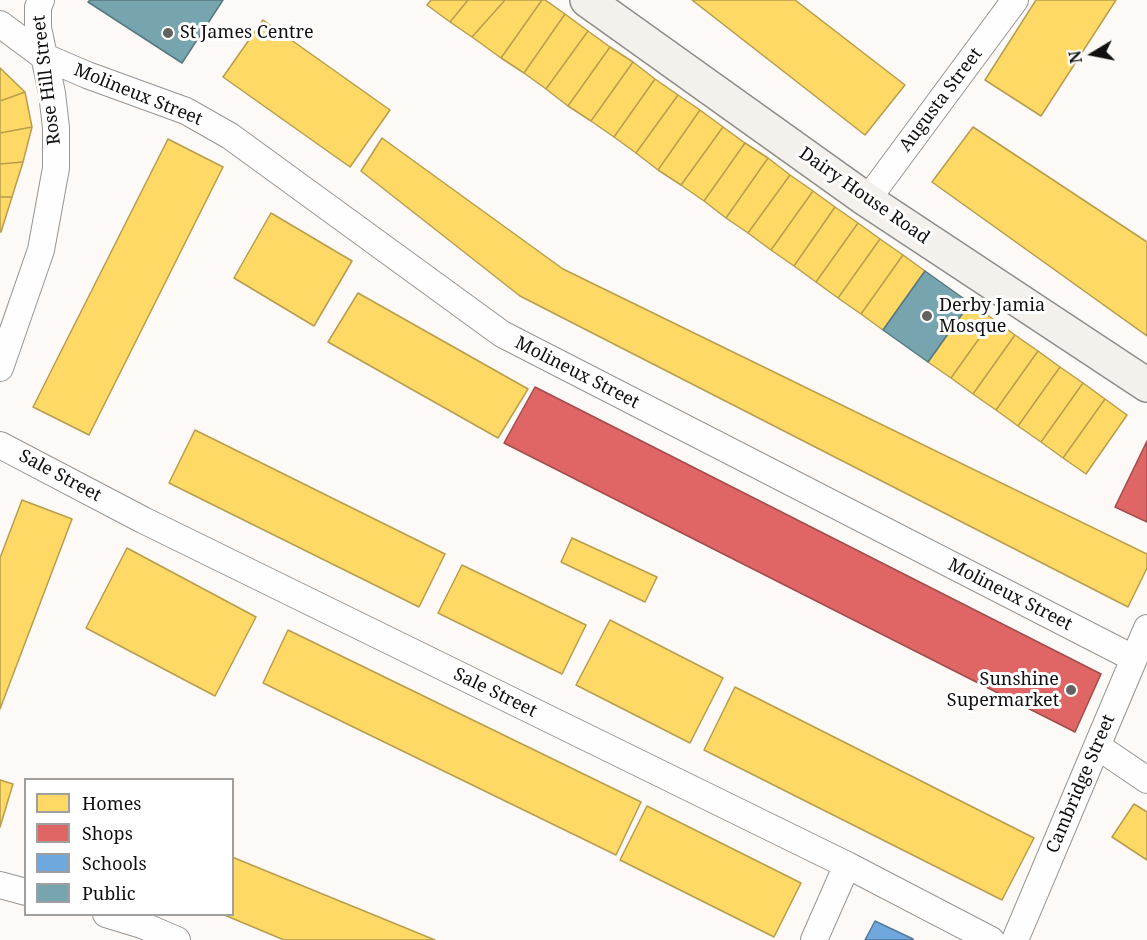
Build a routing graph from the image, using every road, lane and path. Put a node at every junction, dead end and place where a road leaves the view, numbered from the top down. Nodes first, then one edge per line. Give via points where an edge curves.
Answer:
1 (41, 0) edge
2 (587, 0) edge
3 (1016, 0) edge
4 (0, 24) edge
5 (43, 56) junction
6 (867, 200) junction
7 (0, 368) edge
8 (1147, 385) edge
9 (0, 445) edge
10 (1147, 628) edge
11 (1133, 658) junction
12 (1097, 746) junction
13 (1147, 780) edge
14 (847, 865) junction
15 (0, 885) edge
16 (24, 891) edge
17 (110, 916) edge
18 (177, 940) edge
19 (814, 940) edge
20 (990, 940) edge
21 (1015, 940) edge

1 - 5 street, Rose Hill Street via 38,28
2 - 6 street, Dairy House Road
3 - 6 street, Augusta Street
4 - 5 street, Molineux Street
5 - 7 street, Rose Hill Street via 56,128 56,168 40,250
5 - 11 street, Molineux Street via 186,111 230,136 502,334
6 - 8 street, Dairy House Road
9 - 14 street, Sale Street via 143,520
10 - 11 street, Cambridge Street
11 - 12 street, Cambridge Street
12 - 13 street
12 - 21 street, Cambridge Street
14 - 19 street
14 - 20 street, Sale Street
15 - 16 street
17 - 18 street

